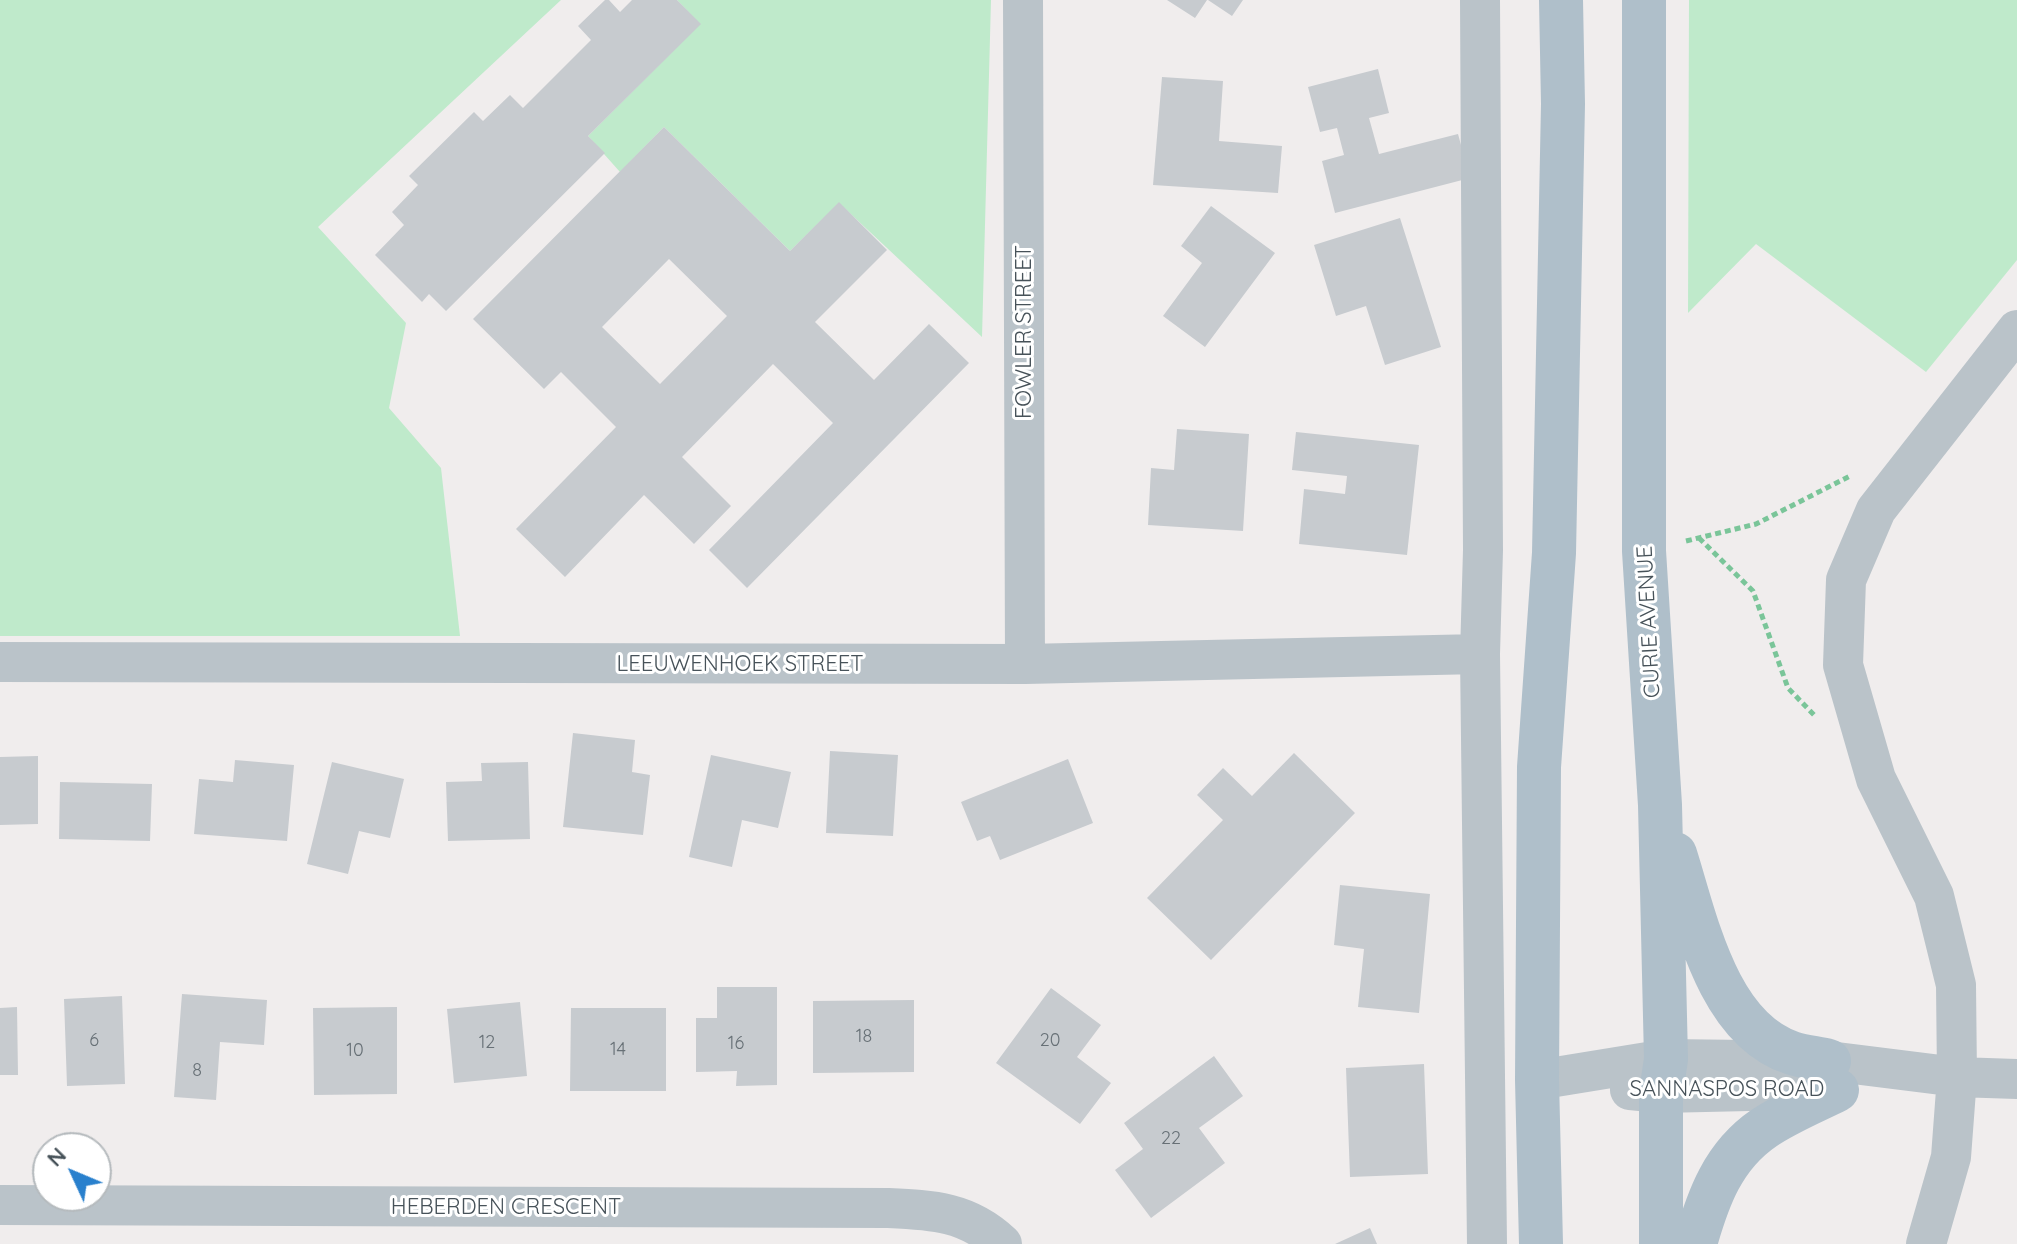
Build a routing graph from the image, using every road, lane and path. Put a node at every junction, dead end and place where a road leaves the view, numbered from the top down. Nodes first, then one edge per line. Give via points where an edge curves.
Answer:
1 (1023, 0) edge
2 (1480, 0) edge
3 (1561, 0) edge
4 (1644, 0) edge
5 (2017, 330) edge
6 (1862, 467) dead end
7 (1698, 538) junction
8 (1644, 551) junction
9 (1480, 654) junction
10 (0, 662) edge
11 (1025, 664) junction
12 (1821, 722) dead end
13 (1660, 805) junction
14 (1833, 1075) junction
15 (1664, 1076) junction
16 (1957, 1077) junction
17 (2017, 1079) edge
18 (1537, 1080) junction
19 (0, 1205) edge
20 (1002, 1244) edge
21 (1487, 1244) edge
22 (1541, 1244) edge
23 (1661, 1244) edge
24 (1695, 1244) edge
25 (1926, 1244) edge

1 - 11 street, FOWLER STREET
2 - 9 street
3 - 18 main road via 1554,553 1539,767
4 - 8 main road, CURIE AVENUE
5 - 16 street via 1876,510 1846,580 1843,665 1876,779 1934,896 1956,985
6 - 7 path via 1756,524
7 - 8 path
7 - 12 path via 1753,591 1788,688
8 - 13 main road, CURIE AVENUE
9 - 11 street, LEEUWENHOEK STREET
9 - 21 street
10 - 11 street, LEEUWENHOEK STREET
13 - 14 main road via 1724,995 1768,1040
13 - 15 main road, CURIE AVENUE
14 - 15 street, SANNASPOS ROAD
14 - 16 street, SANNASPOS ROAD
14 - 24 main road via 1764,1128 1722,1169
15 - 18 street, SANNASPOS ROAD
15 - 23 main road, CURIE AVENUE
16 - 17 street, SANNASPOS ROAD
16 - 25 street via 1951,1157
18 - 22 main road
19 - 20 street, HEBERDEN CRESCENT via 886,1208 936,1211 964,1219 984,1227

